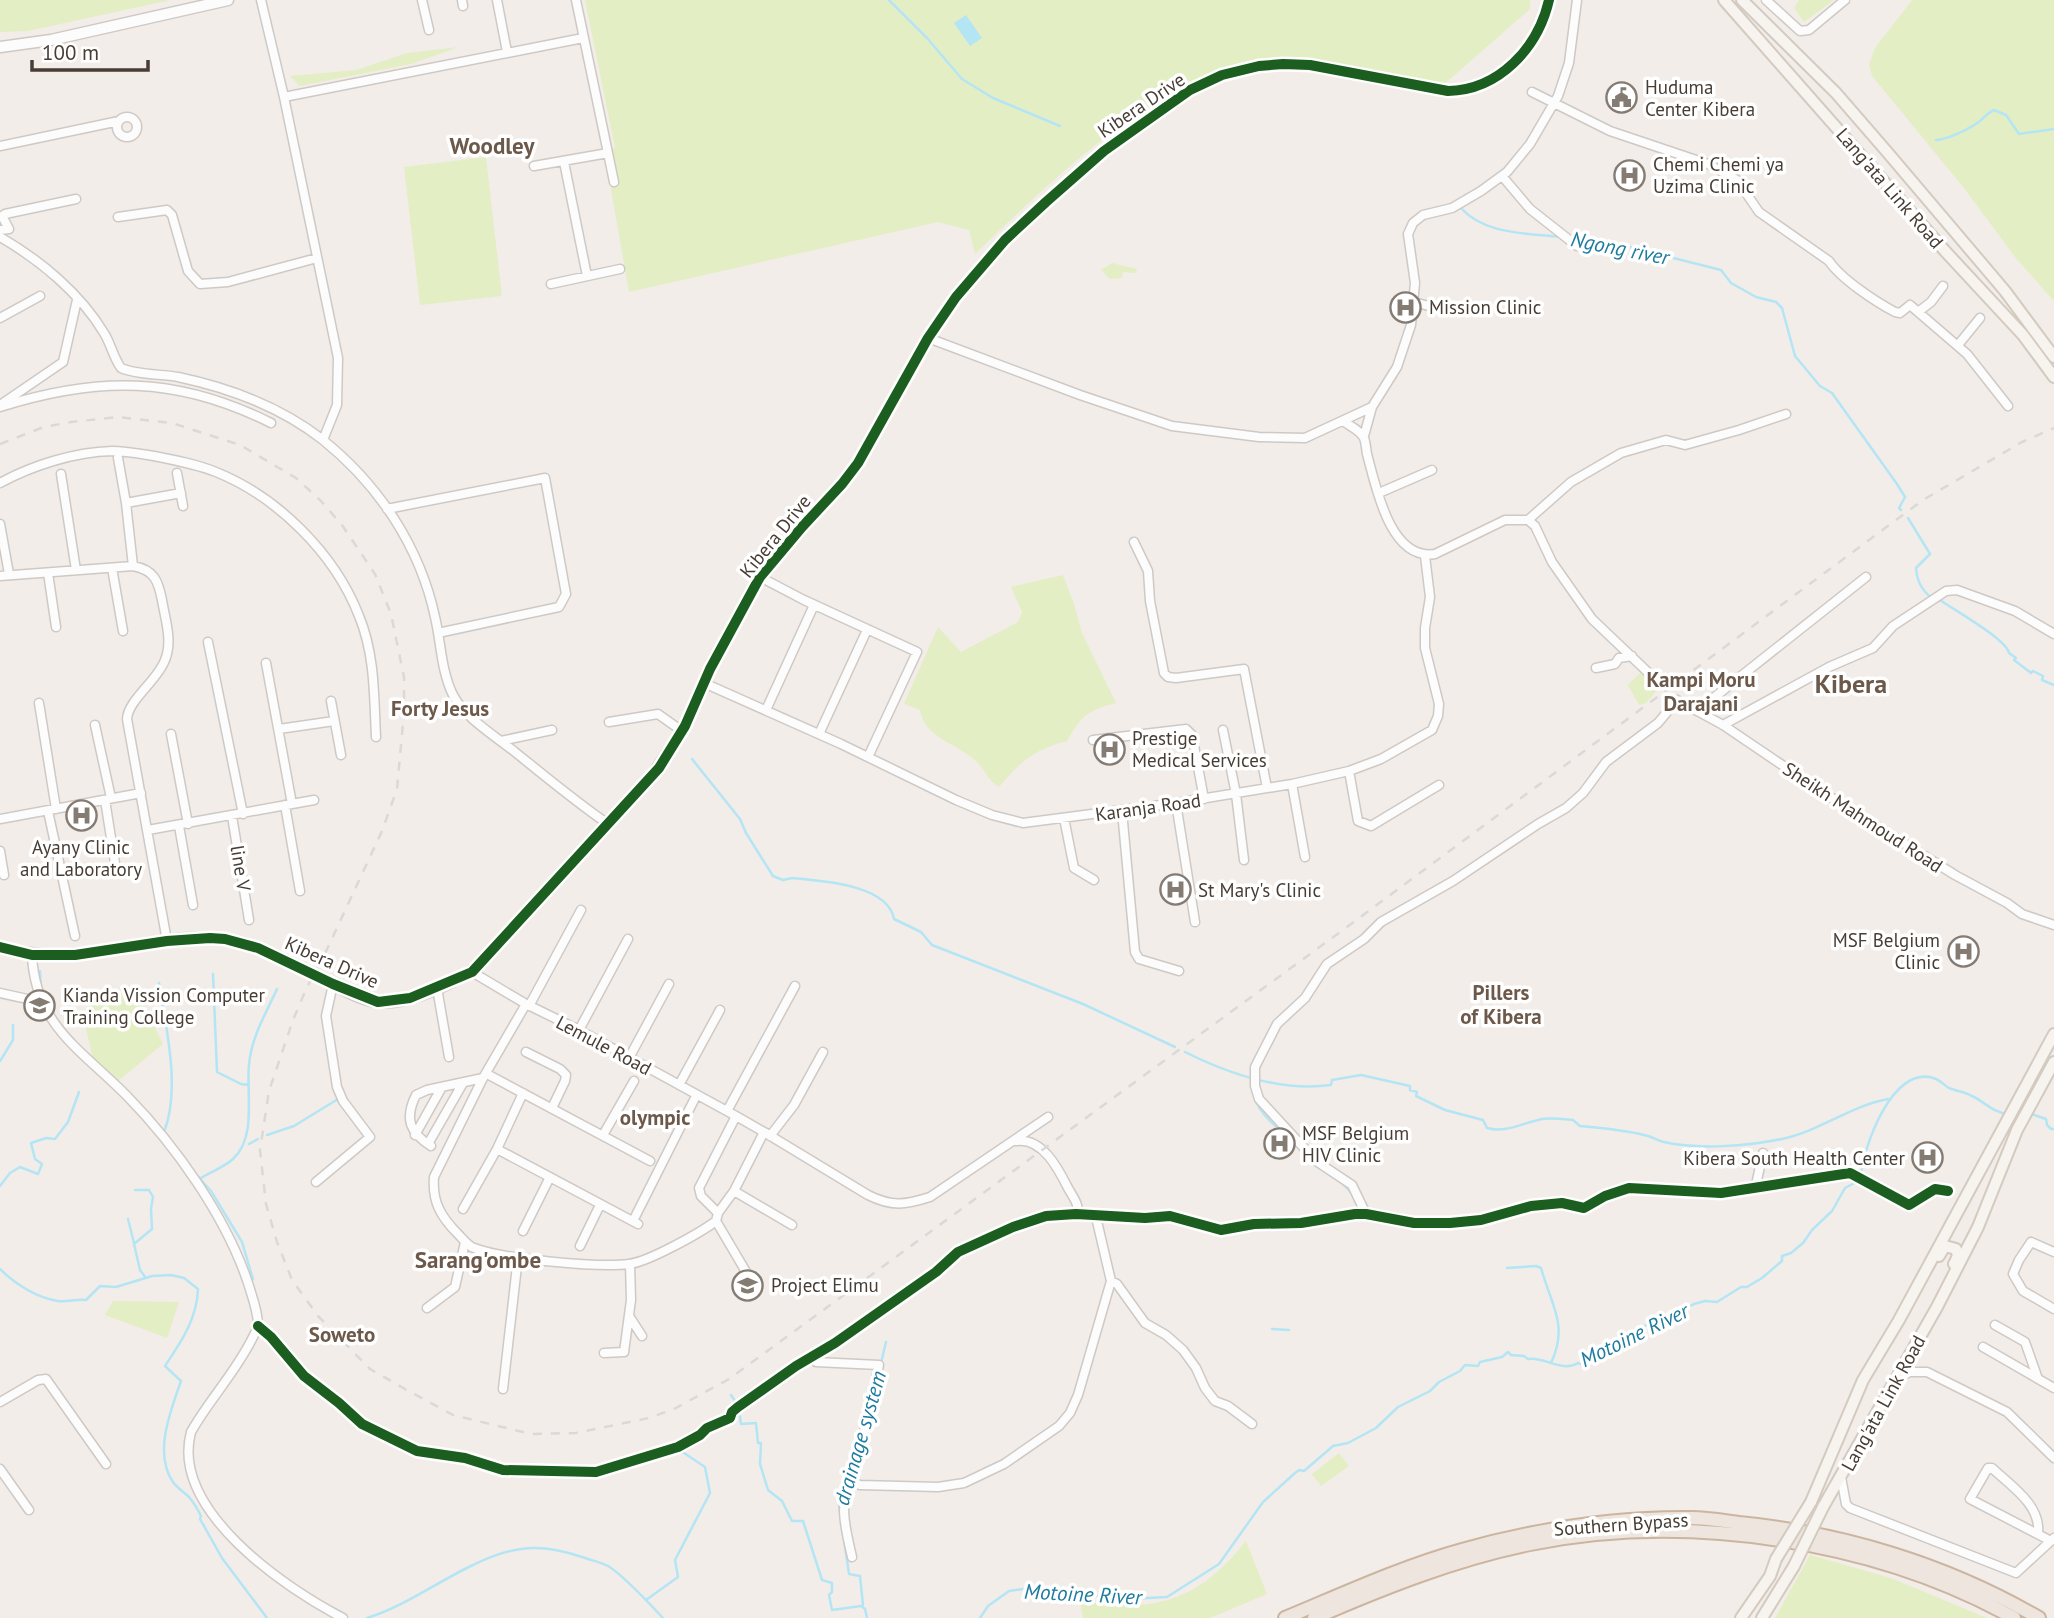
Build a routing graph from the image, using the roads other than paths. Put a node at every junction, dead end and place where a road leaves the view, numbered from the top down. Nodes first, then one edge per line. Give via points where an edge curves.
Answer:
1 (225, 0) edge
2 (261, 0) edge
3 (422, 0) edge
4 (497, 0) edge
5 (576, 0) edge
6 (1549, 0) edge
7 (1577, 0) edge
8 (1724, 0) edge
9 (1742, 0) edge
10 (1766, 0) edge
11 (1845, 0) edge
12 (429, 30) dead end
13 (583, 38) junction
14 (0, 47) edge
15 (507, 52) junction
16 (1532, 92) dead end
17 (284, 97) junction
18 (1555, 102) junction
19 (119, 121) dead end
20 (0, 146) edge
21 (608, 153) junction
22 (1888, 153) junction
23 (564, 162) junction
24 (534, 166) dead end
25 (1871, 167) junction
26 (1502, 176) junction
27 (614, 182) dead end
28 (1925, 196) junction
29 (76, 199) dead end
30 (1907, 208) junction
31 (118, 217) dead end
32 (0, 230) edge
33 (0, 237) edge
34 (1574, 244) dead end
35 (317, 258) junction
36 (620, 270) dead end
37 (587, 276) junction
38 (551, 284) dead end
39 (1943, 286) dead end
40 (40, 296) dead end
41 (77, 300) junction
42 (1415, 302) junction
43 (1462, 310) dead end
44 (1918, 312) junction
45 (0, 318) edge
46 (1980, 318) dead end
47 (928, 338) junction
48 (1958, 345) junction
49 (2054, 358) edge
50 (2054, 377) edge
51 (0, 406) edge
52 (2008, 406) dead end
53 (1372, 407) junction
54 (1786, 414) dead end
55 (1343, 421) junction
56 (271, 423) dead end
57 (1364, 436) junction
58 (323, 440) junction
59 (118, 458) dead end
60 (1432, 470) dead end
61 (61, 474) dead end
62 (177, 474) dead end
63 (0, 483) edge
64 (181, 493) junction
65 (1379, 493) junction
66 (126, 503) junction
67 (183, 506) dead end
68 (387, 509) junction
69 (1528, 520) junction
70 (0, 524) edge
71 (1134, 542) dead end
72 (1425, 556) junction
73 (133, 566) junction
74 (112, 568) junction
75 (76, 570) junction
76 (48, 573) junction
77 (4, 575) edge
78 (760, 577) junction
79 (1866, 577) dead end
80 (814, 605) junction
81 (56, 627) dead end
82 (867, 630) junction
83 (123, 631) dead end
84 (438, 633) junction
85 (2054, 634) edge
86 (208, 642) dead end
87 (1632, 656) junction
88 (266, 663) dead end
89 (1596, 668) dead end
90 (1655, 679) dead end
91 (704, 682) junction
92 (331, 701) dead end
93 (40, 703) dead end
94 (766, 710) junction
95 (1697, 711) junction
96 (334, 720) junction
97 (609, 722) dead end
98 (95, 725) dead end
99 (1723, 725) junction
100 (279, 729) junction
101 (552, 730) dead end
102 (1223, 730) dead end
103 (682, 731) junction
104 (171, 734) dead end
105 (819, 734) junction
106 (376, 737) dead end
107 (1093, 740) dead end
108 (501, 741) junction
109 (341, 755) dead end
110 (868, 757) junction
111 (1349, 771) junction
112 (1292, 784) junction
113 (1439, 785) dead end
114 (1267, 788) junction
115 (141, 793) junction
116 (1236, 793) junction
117 (108, 799) junction
118 (1204, 799) junction
119 (314, 800) dead end
120 (1176, 803) junction
121 (288, 804) junction
122 (52, 810) junction
123 (1122, 811) junction
124 (243, 814) junction
125 (232, 816) junction
126 (1064, 818) junction
127 (0, 819) edge
128 (608, 824) junction
129 (183, 825) junction
130 (148, 830) junction
131 (0, 851) edge
132 (1305, 858) dead end
133 (1244, 860) dead end
134 (115, 863) dead end
135 (4, 875) dead end
136 (1094, 880) dead end
137 (300, 891) dead end
138 (193, 905) dead end
139 (581, 910) dead end
140 (249, 920) dead end
141 (1195, 922) dead end
142 (2054, 925) edge
143 (75, 936) dead end
144 (628, 939) dead end
145 (167, 942) junction
146 (0, 947) edge
147 (32, 955) junction
148 (1179, 971) dead end
149 (472, 972) junction
150 (332, 984) junction
151 (669, 984) dead end
152 (795, 986) dead end
153 (437, 988) junction
154 (0, 993) edge
155 (41, 1002) junction
156 (528, 1005) junction
157 (720, 1010) dead end
158 (579, 1030) junction
159 (2054, 1034) edge
160 (526, 1052) dead end
161 (823, 1052) dead end
162 (449, 1057) dead end
163 (629, 1058) junction
164 (2054, 1062) edge
165 (485, 1076) junction
166 (634, 1081) dead end
167 (463, 1083) junction
168 (679, 1085) junction
169 (442, 1087) junction
170 (523, 1093) junction
171 (696, 1096) junction
172 (552, 1108) junction
173 (727, 1111) junction
174 (736, 1116) junction
175 (1048, 1117) dead end
176 (767, 1134) junction
177 (415, 1135) junction
178 (603, 1135) junction
179 (1013, 1141) junction
180 (497, 1149) junction
181 (1763, 1153) dead end
182 (650, 1161) dead end
183 (550, 1177) junction
184 (316, 1182) dead end
185 (1755, 1189) junction
186 (734, 1191) junction
187 (1948, 1191) dead end
188 (600, 1205) junction
189 (463, 1209) dead end
190 (1078, 1214) junction
191 (1366, 1214) junction
192 (717, 1217) junction
193 (1096, 1217) junction
194 (792, 1225) dead end
195 (523, 1231) dead end
196 (465, 1242) junction
197 (580, 1246) dead end
198 (2054, 1252) edge
199 (518, 1257) junction
200 (630, 1264) junction
201 (1111, 1280) junction
202 (755, 1287) dead end
203 (1937, 1307) junction
204 (427, 1308) dead end
205 (2054, 1309) edge
206 (629, 1316) junction
207 (1899, 1320) junction
208 (1995, 1325) dead end
209 (258, 1326) junction
210 (642, 1336) dead end
211 (1983, 1347) dead end
212 (604, 1353) dead end
213 (814, 1355) junction
214 (2038, 1379) junction
215 (1894, 1382) junction
216 (2054, 1388) edge
217 (503, 1389) dead end
218 (0, 1402) edge
219 (1252, 1424) dead end
220 (2054, 1458) edge
221 (106, 1464) dead end
222 (0, 1469) edge
223 (1841, 1477) junction
224 (852, 1482) junction
225 (29, 1510) dead end
226 (2038, 1533) junction
227 (2053, 1540) edge
228 (852, 1556) dead end
229 (340, 1617) edge
230 (1285, 1618) edge
231 (1314, 1618) edge
232 (1741, 1618) edge
233 (1762, 1618) edge
234 (2014, 1618) edge
235 (2039, 1618) edge

1 - 14 street via 51,40
2 - 17 street
3 - 12 street
4 - 15 street
5 - 13 street
6 - 47 street, Kibera Drive via 1545,18 1528,47 1490,82 1465,90 1283,64 1222,75 1190,90 1104,150 1005,240
7 - 18 street via 1569,63
8 - 25 main road, Lang'ata Link Road
9 - 22 main road, Lang'ata Link Road via 1836,93
10 - 11 street via 1800,30 1808,30
13 - 15 street
13 - 21 street
15 - 17 street
16 - 18 street
17 - 35 street
18 - 26 street via 1530,144
18 - 44 street via 1610,131 1708,164 1737,180 1759,212 1861,289 1895,312 1910,305
19 - 20 street
21 - 23 street
21 - 27 street
22 - 25 main road via 1885,166
22 - 28 main road, Lang'ata Link Road
23 - 24 street
23 - 37 street
25 - 30 main road, Lang'ata Link Road
26 - 34 street via 1530,209
26 - 42 street via 1458,206 1423,215 1413,223 1408,234
28 - 30 main road via 1909,196
28 - 49 main road, Lang'ata Link Road
29 - 32 street via 5,214 9,229
30 - 50 main road, Lang'ata Link Road via 2024,335
31 - 35 street via 163,209 170,212 188,271 200,284 228,282
33 - 41 street via 45,267
35 - 58 street via 338,370 337,405
36 - 37 street
37 - 38 street
39 - 44 street
40 - 45 street
41 - 51 street via 63,362
41 - 58 street via 106,335 121,368 191,380 255,399
42 - 43 street via 1447,311
42 - 53 street via 1397,367
44 - 48 street
46 - 48 street
47 - 55 street via 1172,426 1259,438 1305,438
47 - 78 street, Kibera Drive via 858,463
48 - 52 street
51 - 56 street via 74,387 129,384 204,396
53 - 55 street
53 - 57 street
54 - 69 street via 1685,445 1666,440 1620,453 1571,482
55 - 57 street
57 - 65 street
58 - 68 street
59 - 66 street
60 - 65 street
61 - 75 street
62 - 64 street
63 - 106 street via 51,462 113,451 196,465 266,500 317,549 359,615 371,663
64 - 66 street
64 - 67 street
65 - 72 street via 1397,538
66 - 73 street
68 - 84 street via 419,566
68 - 84 street via 545,478 563,570 563,602 559,607
69 - 72 street via 1504,520
69 - 87 street via 1592,619
70 - 77 street
71 - 114 street via 1147,572 1164,673 1176,678 1244,669
72 - 111 street, Karanja Road via 1430,597 1425,648 1438,704 1435,724 1397,751
73 - 74 street
73 - 115 street via 156,578 168,636 168,652 160,671 127,714
74 - 75 street
74 - 83 street
75 - 76 street
76 - 77 street
76 - 81 street
78 - 80 street
78 - 91 street, Kibera Drive
79 - 95 street
80 - 82 street
80 - 94 street
82 - 105 street
82 - 110 street via 917,652
84 - 108 street via 452,693 459,705
85 - 99 street via 2015,611 1957,590 1946,591 1887,630 1872,648
86 - 124 street
87 - 89 street
87 - 90 street
88 - 100 street
91 - 94 street, Karanja Road
91 - 103 street, Kibera Drive
92 - 96 street
93 - 122 street
94 - 105 street, Karanja Road
95 - 99 street, Sheikh Mahmoud Road
95 - 191 street, Sheikh Mahmoud Road via 1677,700 1658,723 1606,762 1566,808 1381,922 1327,964 1305,998 1277,1024 1255,1067 1259,1099 1317,1161 1352,1185
96 - 100 street
96 - 109 street
97 - 103 street via 658,714
98 - 117 street
99 - 142 street, Sheikh Mahmoud Road via 1955,875 2022,914
100 - 121 street
101 - 108 street
102 - 116 street
103 - 128 street, Kibera Drive via 651,778
104 - 129 street
105 - 110 street, Karanja Road
107 - 118 street via 1186,729 1192,735
108 - 128 street
110 - 126 street, Karanja Road via 992,815 1023,823
111 - 112 street, Karanja Road
111 - 113 street via 1358,821 1366,826
112 - 114 street, Karanja Road
112 - 132 street
114 - 116 street, Karanja Road
115 - 117 street
115 - 130 street
116 - 118 street, Karanja Road
116 - 133 street
117 - 122 street
117 - 134 street
118 - 120 street, Karanja Road
119 - 121 street
120 - 123 street, Karanja Road
120 - 141 street
121 - 124 street
121 - 137 street
122 - 127 street
122 - 143 street
123 - 126 street, Karanja Road
123 - 148 street via 1135,952 1139,959
124 - 125 street
125 - 129 street
125 - 140 street, line V
126 - 136 street via 1074,868
128 - 149 street, Kibera Drive
129 - 130 street
129 - 138 street
130 - 145 street
131 - 135 street
139 - 156 street
144 - 158 street
145 - 147 street, Kibera Drive via 97,953
145 - 150 street, Kibera Drive via 210,938 258,947
146 - 147 street, Kibera Drive
147 - 155 street
149 - 153 street, Kibera Drive
149 - 156 street, Lemule Road
150 - 153 street, Kibera Drive via 378,1002
150 - 184 street via 326,1016 337,1087 370,1138
151 - 163 street
152 - 173 street
153 - 162 street
154 - 155 street
155 - 209 street via 85,1059 129,1098 215,1211 244,1272
156 - 158 street, Lemule Road
156 - 165 street
157 - 168 street
158 - 163 street, Lemule Road
159 - 207 main road, Lang'ata Link Road
160 - 172 street via 566,1075
161 - 176 street via 794,1105
163 - 168 street, Lemule Road
164 - 203 main road, Lang'ata Link Road via 2017,1130 1978,1227
165 - 167 street
165 - 170 street
165 - 196 street via 434,1177 436,1204
166 - 178 street
167 - 169 street
167 - 177 street via 429,1145
168 - 171 street, Lemule Road
169 - 177 street
169 - 177 street via 416,1096 411,1118
170 - 172 street
170 - 180 street
171 - 173 street, Lemule Road
171 - 188 street via 636,1223
172 - 178 street
173 - 174 street, Lemule Road
174 - 176 street, Lemule Road
174 - 192 street via 698,1188
175 - 179 street, Lemule Road
176 - 179 street, Lemule Road via 891,1204 930,1197
176 - 186 street
178 - 182 street
179 - 190 street via 1029,1142 1047,1155 1077,1204
180 - 183 street
180 - 189 street
181 - 185 street
183 - 188 street
183 - 195 street
185 - 187 street via 1850,1173 1909,1205 1935,1189
185 - 191 street via 1721,1194 1629,1188 1584,1208 1562,1203 1531,1206 1450,1223 1414,1223
186 - 192 street
186 - 194 street
188 - 197 street
190 - 193 street
190 - 213 street via 1027,1221 958,1252
191 - 193 street via 1221,1230 1170,1216
192 - 200 street via 681,1242
192 - 202 street
193 - 201 street
196 - 199 street via 472,1248
196 - 204 street via 455,1287
198 - 205 street via 2031,1242 2013,1274 2023,1291
199 - 200 street
199 - 217 street
200 - 206 street
201 - 219 street via 1145,1323 1183,1350 1215,1401
201 - 224 street via 1078,1395 1059,1426 1004,1464 959,1485
203 - 207 main road via 1958,1256 1952,1246 1945,1246
203 - 215 main road, Lang'ata Link Road
206 - 210 street
206 - 212 street via 624,1352
207 - 232 main road, Lang'ata Link Road, bridge via 1863,1380 1811,1502
208 - 214 street via 2025,1342
209 - 213 street via 303,1376 362,1424 417,1451 465,1458 503,1470 596,1472 678,1447 730,1418 732,1412
209 - 229 street via 191,1433 191,1472 210,1510 247,1553
211 - 214 street
213 - 224 street via 816,1362 879,1365
214 - 216 street
215 - 220 street via 1909,1372 1927,1372 2007,1412
215 - 223 main road, Lang'ata Link Road
218 - 221 street via 46,1379
222 - 225 street
223 - 227 street via 1850,1508 2016,1573
223 - 233 main road, Lang'ata Link Road, bridge
224 - 228 street via 845,1503
226 - 226 street via 1970,1499 1988,1468 2032,1507
226 - 227 street
230 - 235 highway, Southern Bypass via 1396,1572 1537,1531 1693,1518 1780,1527 1886,1552 1956,1576
231 - 234 highway, Southern Bypass via 1492,1553 1639,1532 1693,1531 1784,1540 1873,1560 1945,1585

